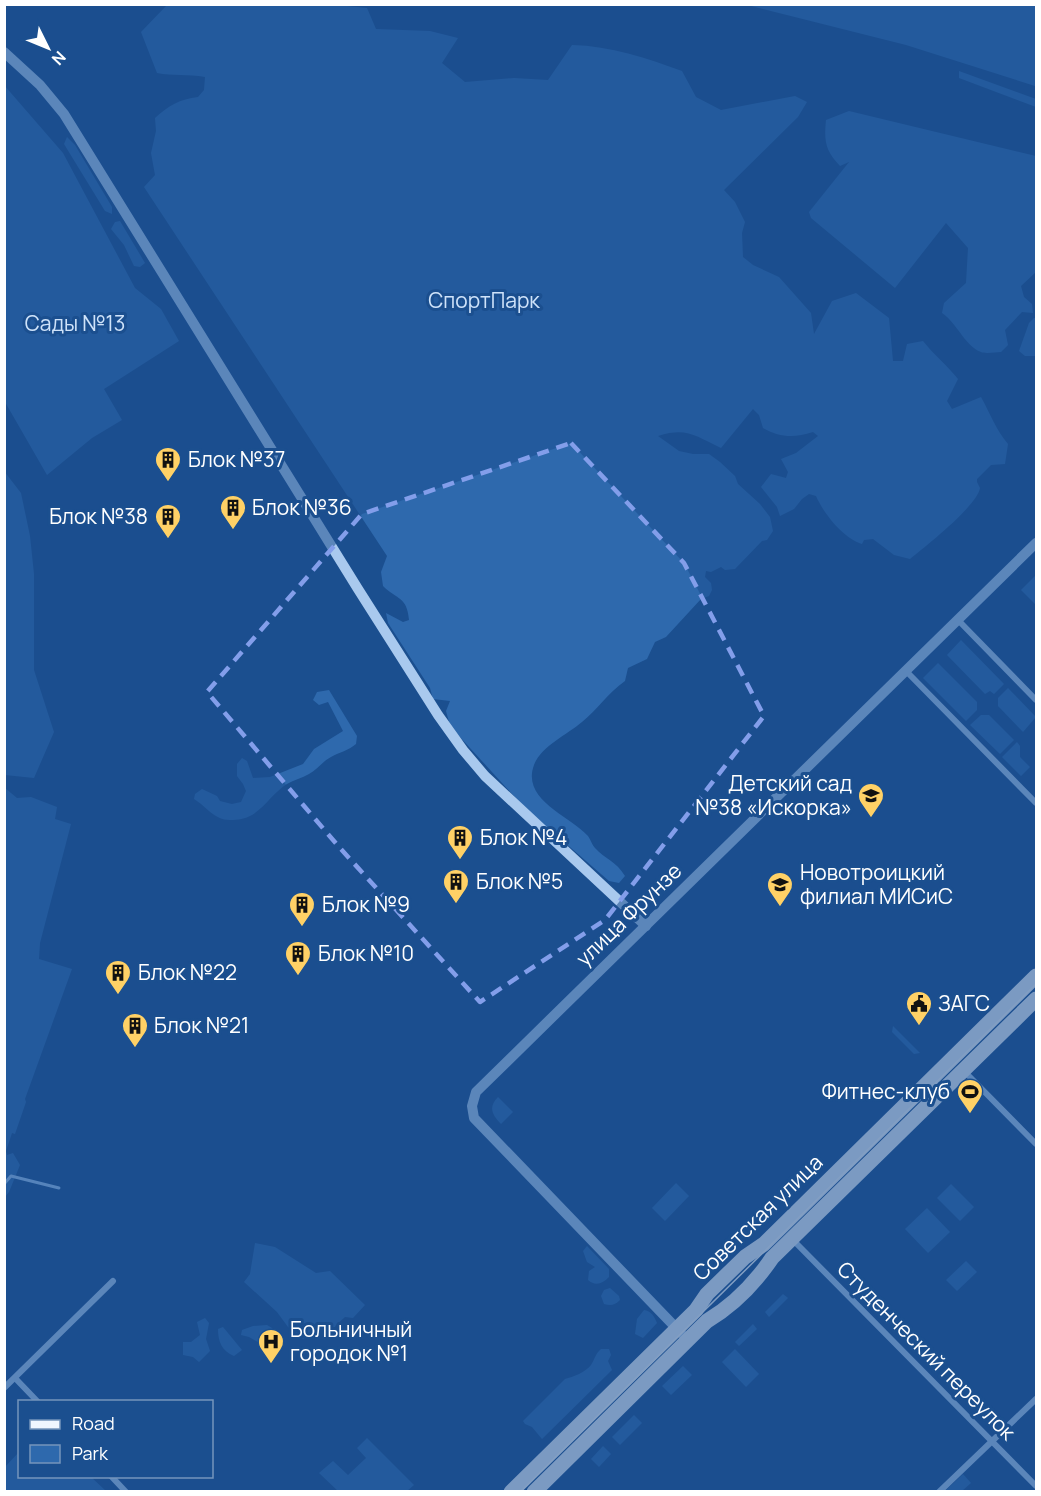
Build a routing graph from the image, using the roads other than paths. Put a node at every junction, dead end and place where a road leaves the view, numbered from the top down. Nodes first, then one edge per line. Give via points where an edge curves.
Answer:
1 (4, 52) edge
2 (1036, 543) edge
3 (958, 620) junction
4 (906, 671) junction
5 (1036, 700) edge
6 (1036, 803) edge
7 (645, 926) junction
8 (1036, 976) edge
9 (1036, 999) edge
10 (952, 1059) junction
11 (963, 1071) junction
12 (1036, 1144) edge
13 (786, 1233) junction
14 (113, 1281) dead end
15 (676, 1329) junction
16 (687, 1340) junction
17 (15, 1378) junction
18 (4, 1388) edge
19 (1036, 1399) edge
20 (37, 1400) edge
21 (993, 1442) junction
22 (113, 1478) edge
23 (1036, 1486) edge
24 (126, 1491) edge
25 (511, 1491) edge
26 (534, 1491) edge
27 (939, 1491) edge

1 - 7 street via 64,114 358,589 463,750 485,776
2 - 3 street, улица Фрунзе
3 - 4 street, улица Фрунзе
3 - 5 street
4 - 6 street
4 - 7 street, улица Фрунзе
7 - 15 street, улица Фрунзе via 476,1092 472,1107 474,1118
8 - 10 main road, Советская улица
9 - 11 main road, Советская улица
10 - 11 street
10 - 13 main road, Советская улица
11 - 12 street
11 - 13 main road, Советская улица
13 - 15 main road, Советская улица via 745,1257
13 - 16 main road, Советская улица via 762,1273 724,1311
13 - 21 street, Студенческий переулок
14 - 17 street
15 - 16 street, улица Фрунзе
15 - 25 main road, Советская улица
16 - 26 main road, Советская улица
17 - 18 street
17 - 20 street
19 - 21 street
21 - 23 street, Студенческий переулок
21 - 27 street
22 - 24 street

